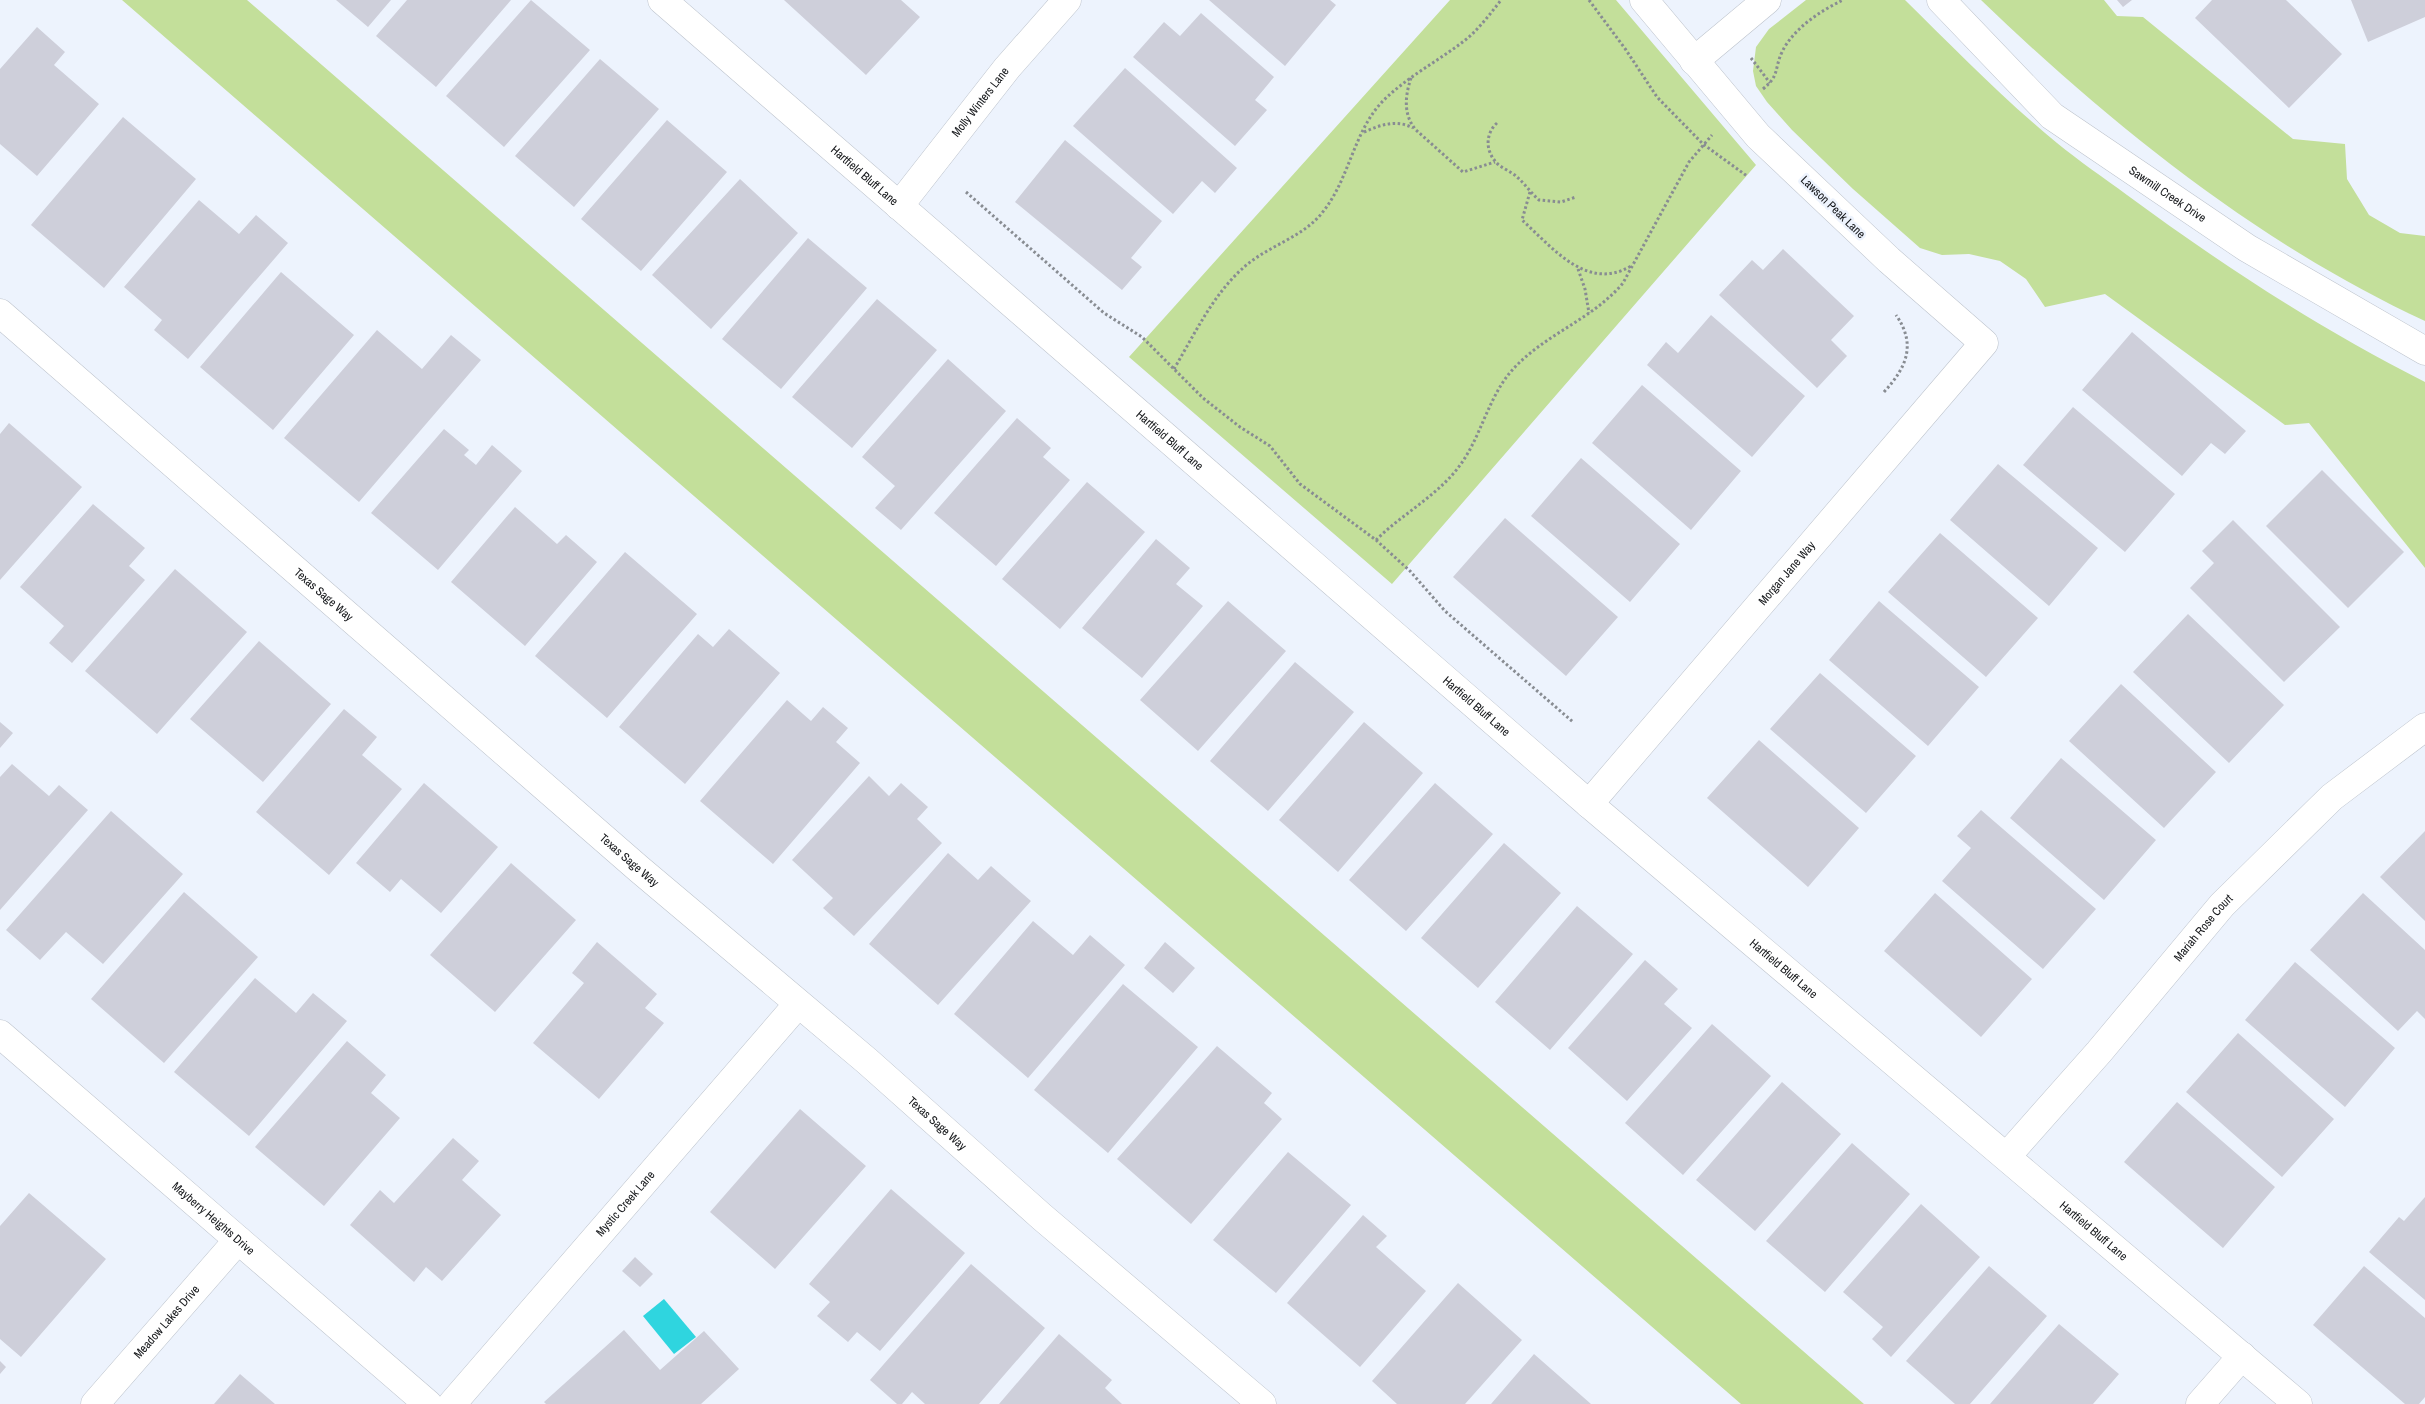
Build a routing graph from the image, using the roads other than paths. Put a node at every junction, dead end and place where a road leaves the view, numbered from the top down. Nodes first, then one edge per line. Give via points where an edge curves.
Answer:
1 (662, 0) edge
2 (1067, 0) edge
3 (1644, 0) edge
4 (1767, 0) edge
5 (1941, 0) edge
6 (1694, 61) junction
7 (899, 206) junction
8 (0, 313) edge
9 (1984, 343) joint
10 (2425, 351) edge
11 (2425, 727) edge
12 (1589, 804) junction
13 (798, 1004) junction
14 (0, 1034) edge
15 (2007, 1156) junction
16 (238, 1240) junction
17 (2242, 1356) junction
18 (95, 1404) edge
19 (428, 1404) edge
20 (452, 1404) edge
21 (1262, 1404) edge
22 (2200, 1404) edge
23 (2298, 1404) edge

1 - 7 street, Hartfield Bluff Lane
2 - 7 street, Molly Winters Lane via 1007,68
3 - 6 street, Lawson Peak Lane
4 - 6 street
5 - 10 street, Sawmill Creek Drive via 2052,116 2247,248
6 - 9 street, Lawson Peak Lane via 1758,136 1889,260
7 - 12 street, Hartfield Bluff Lane
8 - 13 street, Texas Sage Way
9 - 12 street, Morgan Jane Way
11 - 15 street, Mariah Rose Court via 2332,797 2222,905
12 - 15 street, Hartfield Bluff Lane
13 - 20 street, Mystic Creek Lane
13 - 21 street, Texas Sage Way
14 - 16 street, Mayberry Heights Drive
15 - 17 street, Hartfield Bluff Lane
16 - 18 street, Meadow Lakes Drive
16 - 19 street, Mayberry Heights Drive
17 - 22 street
17 - 23 street, Hartfield Bluff Lane

